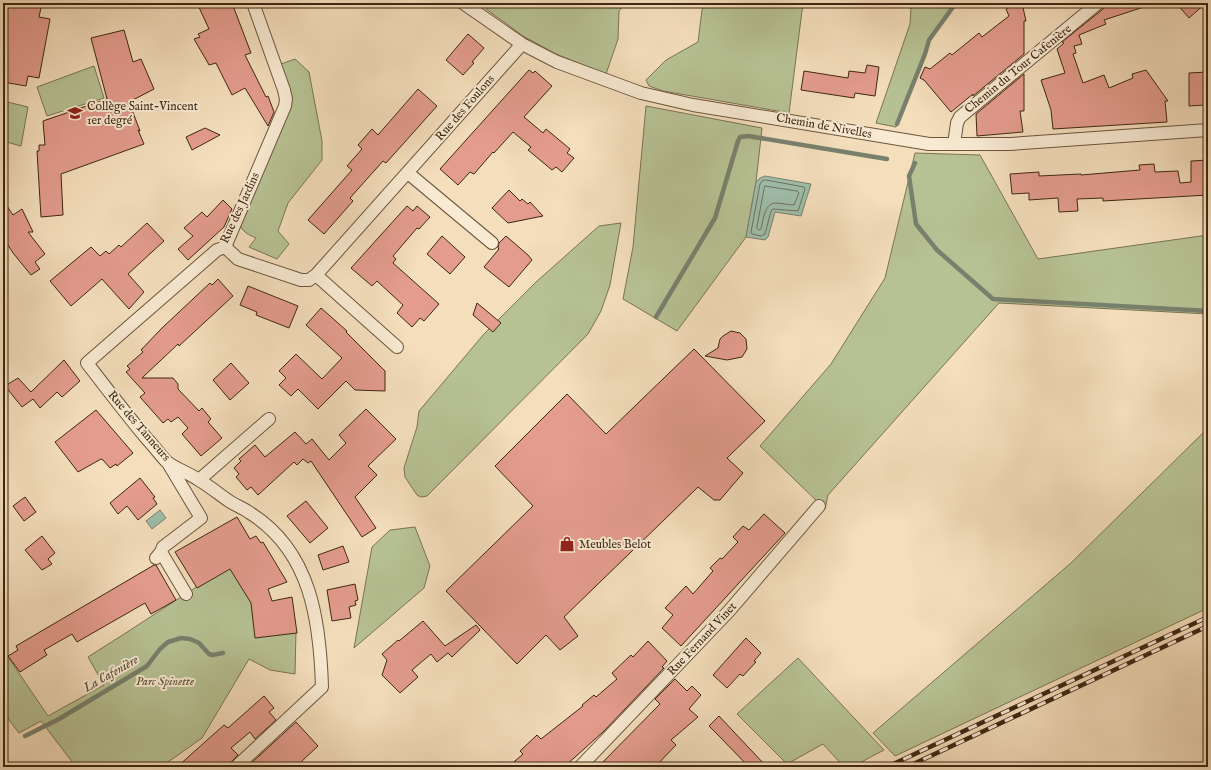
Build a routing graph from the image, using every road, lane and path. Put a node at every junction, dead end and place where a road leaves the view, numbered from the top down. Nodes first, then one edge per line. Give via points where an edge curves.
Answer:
1 (253, 3) edge
2 (463, 3) edge
3 (1098, 3) edge
4 (522, 44) junction
5 (1208, 130) edge
6 (954, 144) junction
7 (408, 173) junction
8 (492, 243) dead end
9 (225, 247) junction
10 (316, 275) junction
11 (398, 347) dead end
12 (87, 363) joint
13 (269, 419) dead end
14 (168, 462) junction
15 (199, 480) junction
16 (819, 506) dead end
17 (186, 594) dead end
18 (236, 767) edge
19 (580, 767) edge

1 - 9 street, Rue des Jardins via 286,99
2 - 4 street, Chemin de Nivelles
3 - 6 street, Chemin du Tour Cafenière via 960,117
4 - 6 street, Chemin de Nivelles via 557,62 641,94 901,140
4 - 7 street, Rue des Foulons
5 - 6 street, Chemin de Nivelles via 1010,144
7 - 8 street
7 - 10 street, Rue des Foulons
9 - 10 street via 238,259 301,280 309,280
9 - 12 street, Rue des Jardins via 216,250
10 - 11 street
12 - 14 street, Rue des Tanneurs
13 - 15 street
14 - 15 street, Rue des Tanneurs
14 - 17 street via 201,518 163,547 158,555
15 - 18 street, Rue des Tanneurs via 230,502 250,512 286,544 298,563 312,602 321,659 322,687
16 - 19 street, Rue Fernand Vinet via 729,611

